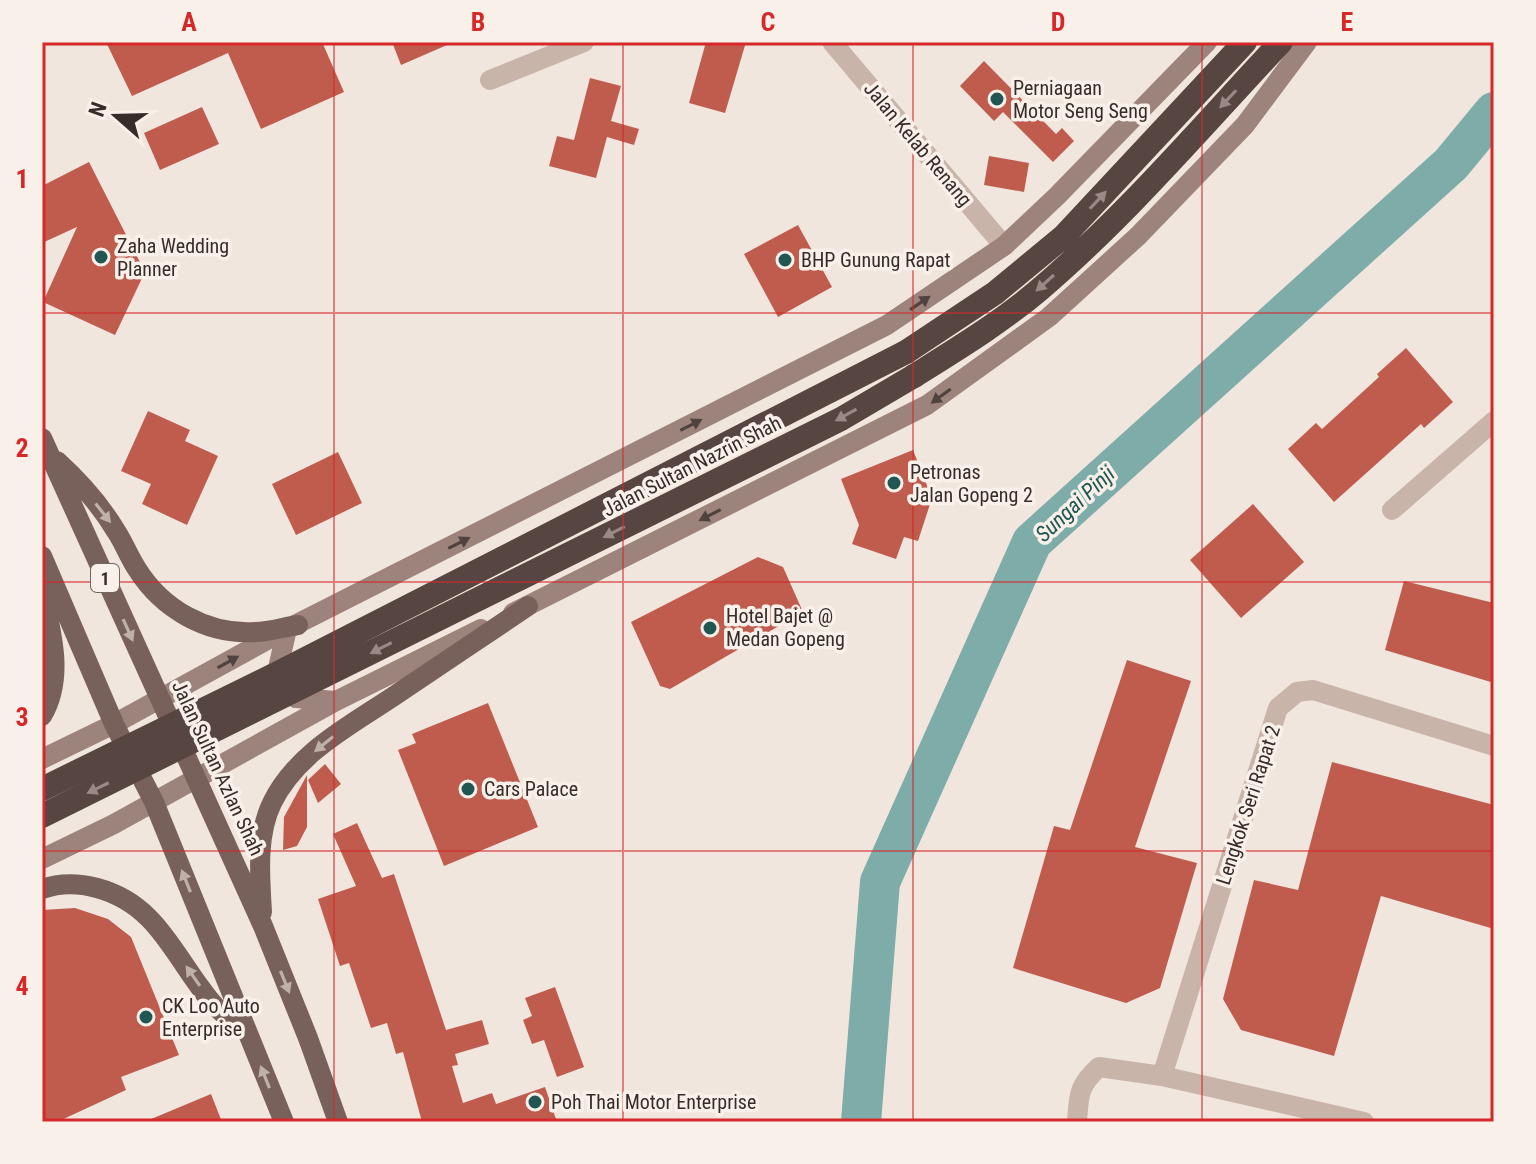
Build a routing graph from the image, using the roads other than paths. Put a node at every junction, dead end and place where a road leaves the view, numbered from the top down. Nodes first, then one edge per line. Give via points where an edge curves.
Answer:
1 (584, 42) edge
2 (832, 42) edge
3 (1207, 42) edge
4 (1245, 42) edge
5 (1281, 42) edge
6 (1307, 42) edge
7 (490, 80) dead end
8 (1004, 246) junction
9 (1494, 421) edge
10 (46, 447) edge
11 (1392, 510) dead end
12 (42, 556) edge
13 (42, 589) edge
14 (528, 606) junction
15 (292, 627) junction
16 (160, 700) junction
17 (336, 701) junction
18 (42, 716) edge
19 (114, 724) junction
20 (1494, 746) edge
21 (42, 759) edge
22 (197, 778) junction
23 (42, 789) edge
24 (154, 802) junction
25 (42, 816) edge
26 (42, 859) edge
27 (42, 889) edge
28 (263, 926) junction
29 (246, 1031) junction
30 (1162, 1076) junction
31 (1301, 1115) edge
32 (284, 1122) edge
33 (338, 1122) edge
34 (1077, 1122) edge
35 (1364, 1122) edge

1 - 7 street
2 - 8 street, Jalan Kelab Renang
3 - 8 street
23 -> 4 highway, Jalan Sultan Nazrin Shah, bridge via 906,352 995,293 1064,236
5 -> 25 highway, Jalan Sultan Nazrin Shah, bridge via 1120,211 1039,290 983,333 828,425
6 -> 14 street via 1245,125 1185,189 1049,317 927,405
15 -> 8 street via 887,325
9 - 11 street
10 -> 15 main road via 116,530 138,571 189,619 255,633
10 -> 16 main road, Jalan Sultan Azlan Shah / 1
12 - 19 main road
13 - 18 main road via 56,668
14 - 17 street
14 -> 28 main road via 335,735 290,775 271,804 262,837
16 -> 15 street
15 - 17 street via 278,668 296,698
16 - 19 street
16 - 22 main road, Jalan Sultan Azlan Shah / 1
17 - 22 street
19 - 21 street
19 - 24 main road
20 - 30 street, Lengkok Seri Rapat 2 via 1313,690 1297,692 1278,708
22 - 24 street
22 - 28 main road, Jalan Sultan Azlan Shah
24 - 26 street
29 -> 24 main road
29 -> 27 main road via 209,999 143,909 115,892 86,885
28 -> 33 main road, Jalan Sultan Azlan Shah
32 -> 29 main road
30 - 31 street
30 - 34 street via 1099,1067 1079,1091
31 - 35 street

